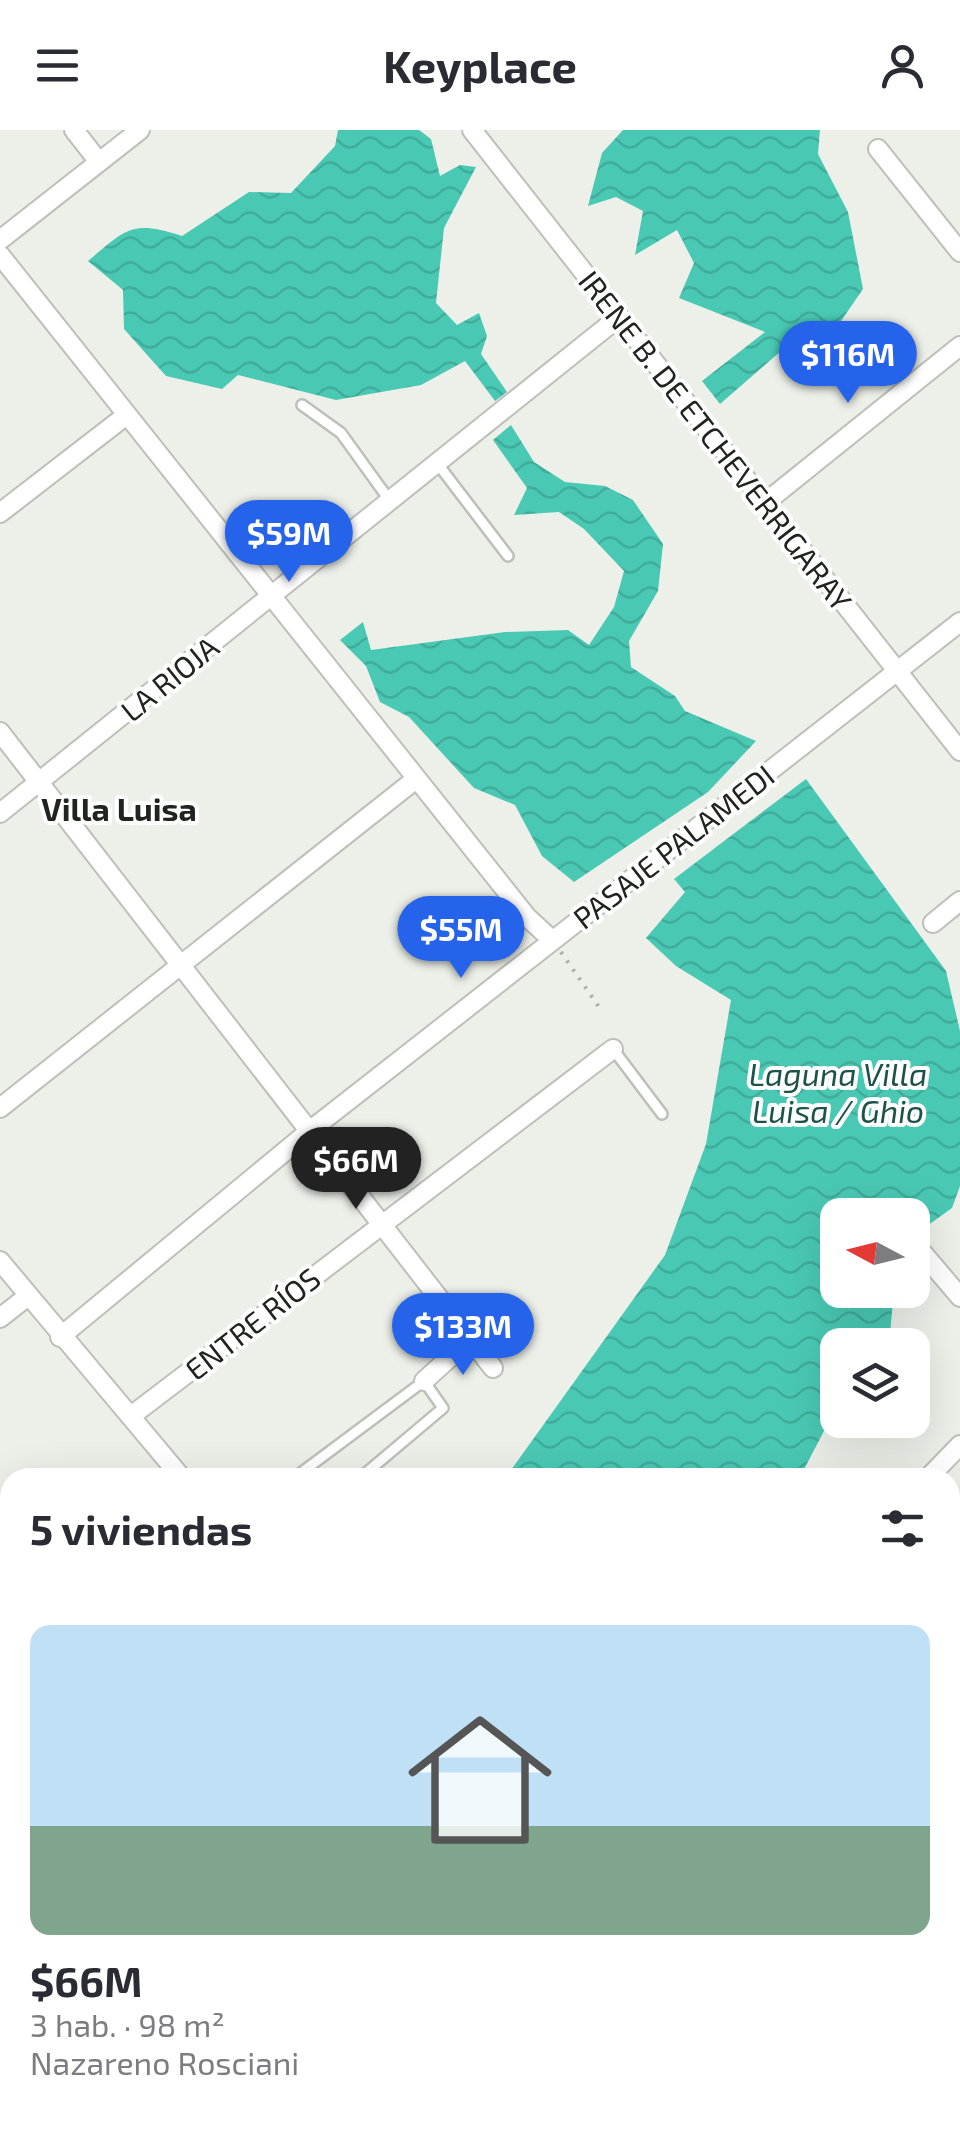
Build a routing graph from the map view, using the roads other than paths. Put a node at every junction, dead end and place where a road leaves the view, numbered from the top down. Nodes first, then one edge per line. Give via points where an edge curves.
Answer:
1 (74, 130) edge
2 (140, 130) edge
3 (481, 133) edge
4 (878, 150) dead end
5 (99, 162) junction
6 (0, 240) edge
7 (960, 252) edge
8 (0, 255) edge
9 (620, 317) junction
10 (960, 346) edge
11 (302, 405) dead end
12 (124, 417) junction
13 (437, 463) junction
14 (390, 500) junction
15 (766, 502) junction
16 (0, 513) edge
17 (508, 556) dead end
18 (268, 597) junction
19 (960, 622) edge
20 (898, 670) junction
21 (0, 732) edge
22 (960, 751) edge
23 (416, 779) junction
24 (39, 782) junction
25 (0, 814) edge
26 (960, 901) edge
27 (932, 923) dead end
28 (552, 940) junction
29 (181, 961) junction
30 (613, 1049) joint
31 (0, 1108) edge
32 (662, 1114) dead end
33 (312, 1129) junction
34 (383, 1222) junction
35 (0, 1261) edge
36 (930, 1261) edge
37 (28, 1296) junction
38 (960, 1296) edge
39 (0, 1318) edge
40 (60, 1337) junction
41 (470, 1339) junction
42 (493, 1368) dead end
43 (424, 1381) junction
44 (131, 1416) junction
45 (960, 1445) edge
46 (174, 1468) edge
47 (307, 1468) edge
48 (372, 1468) edge
49 (938, 1468) edge

1 - 5 street
2 - 5 street
3 - 9 street, IRENE B. DE ETCHEVERRIGARAY
4 - 7 street
5 - 6 street
8 - 12 street
9 - 13 street, LA RIOJA
9 - 15 street, IRENE B. DE ETCHEVERRIGARAY
10 - 15 street
11 - 14 lane via 341,433
12 - 16 street
12 - 18 street
13 - 14 street, LA RIOJA
13 - 17 lane
14 - 18 street, LA RIOJA
15 - 20 street, IRENE B. DE ETCHEVERRIGARAY
18 - 23 street
18 - 24 street, LA RIOJA
19 - 20 street, PASAJE PALAMEDI
20 - 22 street, IRENE B. DE ETCHEVERRIGARAY
20 - 28 street, PASAJE PALAMEDI
21 - 24 street
23 - 28 street
23 - 29 street
24 - 25 street, LA RIOJA
24 - 29 street
26 - 27 street
28 - 33 street, PASAJE PALAMEDI
29 - 31 street
29 - 33 street
30 - 32 lane
30 - 34 street, ENTRE RÍOS
33 - 34 street
33 - 40 street, PASAJE PALAMEDI
34 - 41 street
34 - 44 street, ENTRE RÍOS
35 - 37 street
36 - 38 street
37 - 39 street
37 - 40 street
40 - 44 street
41 - 42 street
41 - 43 street
43 - 47 lane
43 - 48 lane via 443,1408
44 - 46 street
45 - 49 street

